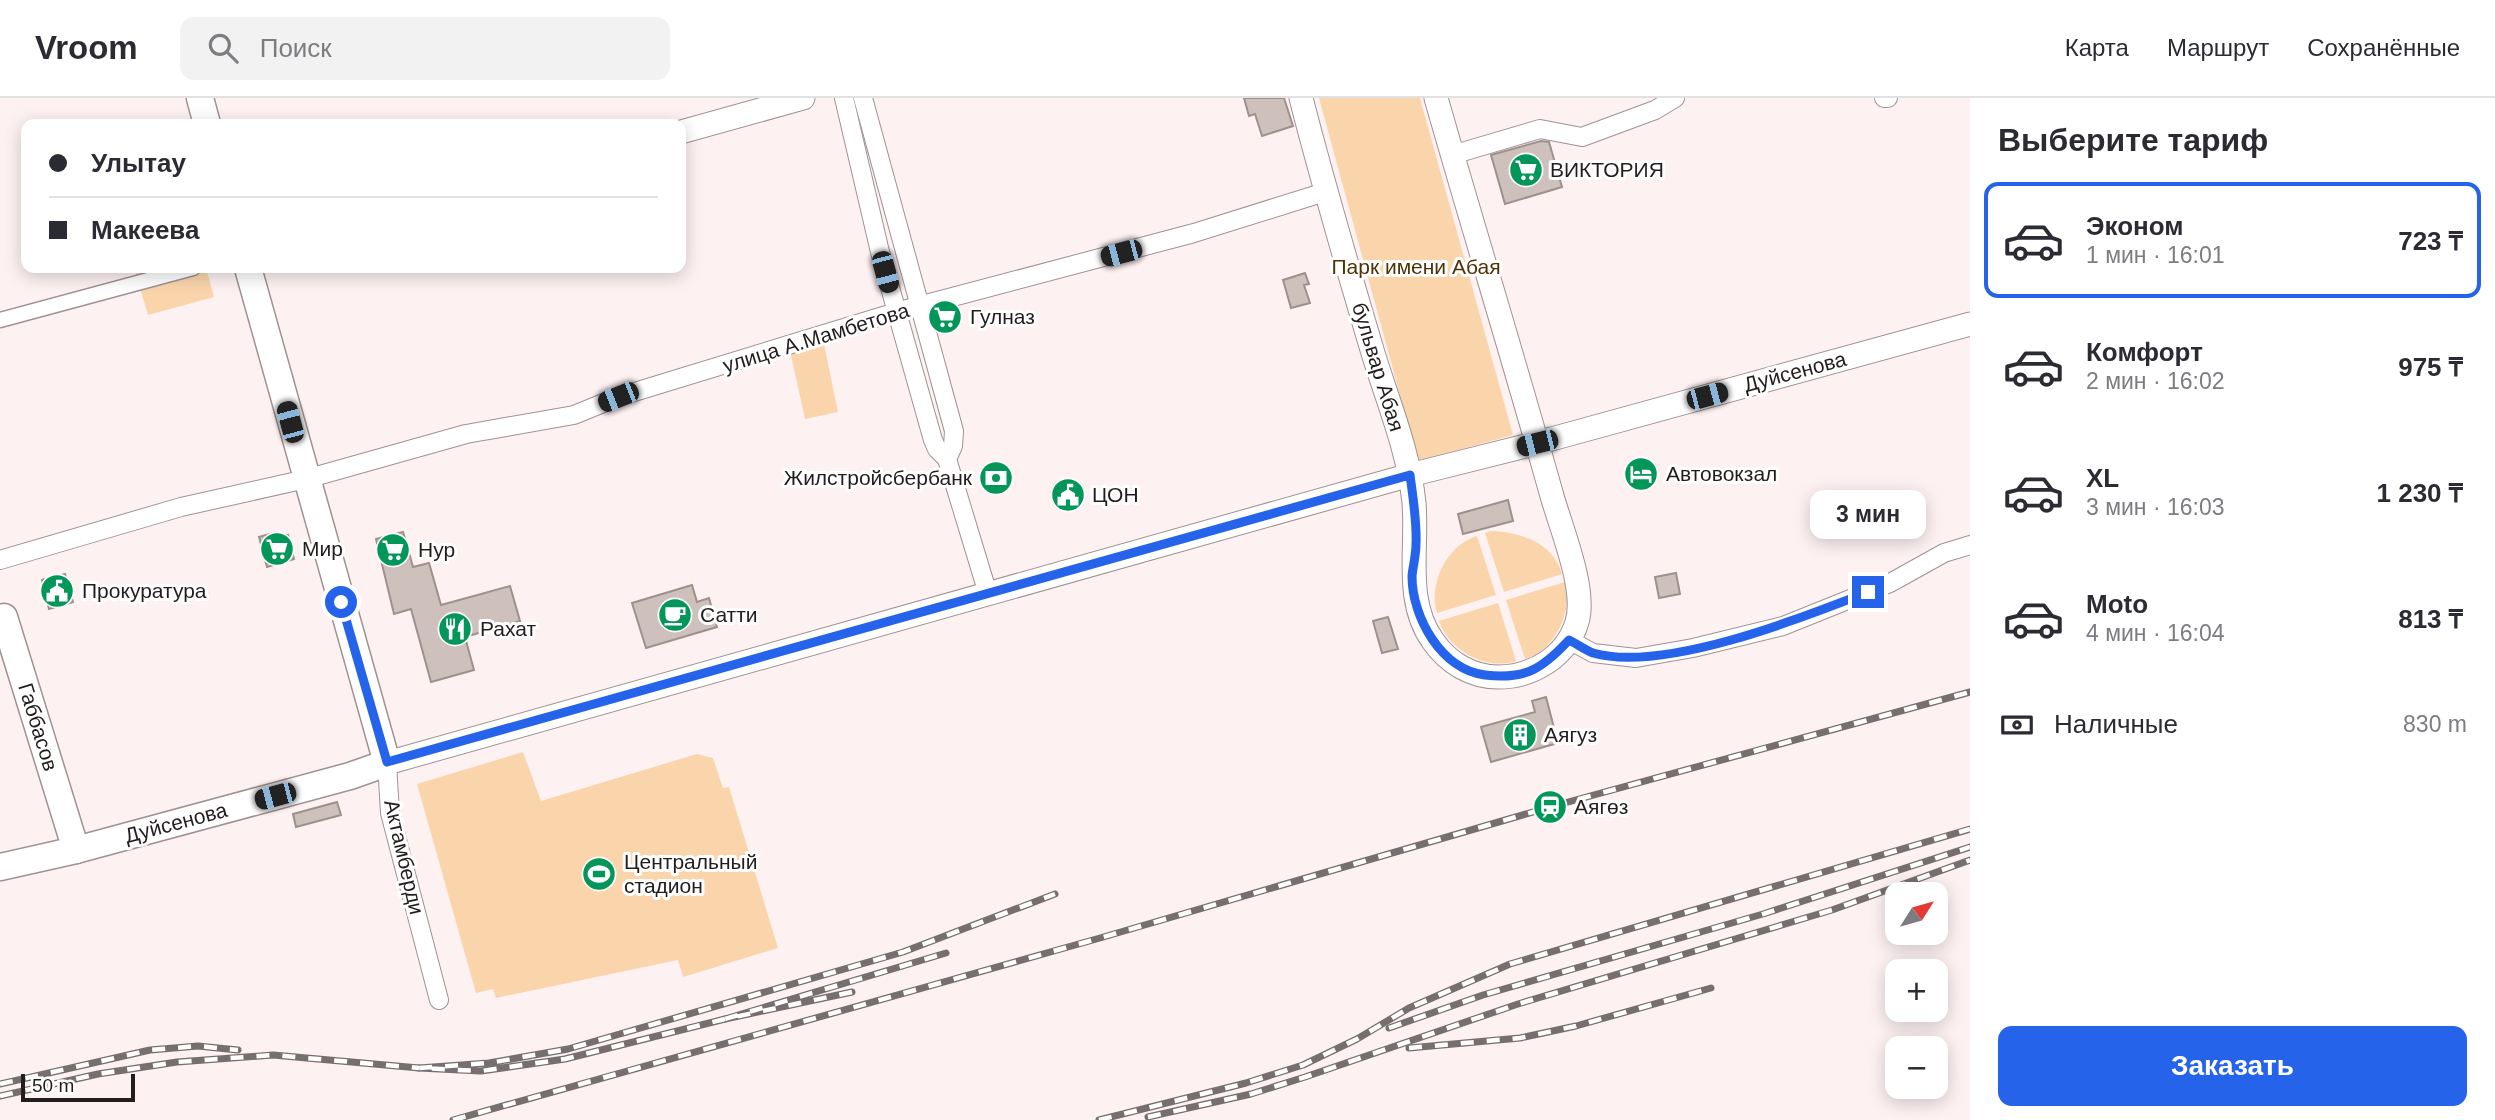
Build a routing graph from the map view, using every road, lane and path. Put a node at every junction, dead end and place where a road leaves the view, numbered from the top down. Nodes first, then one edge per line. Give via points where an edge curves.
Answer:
1 (200, 98) edge
2 (803, 98) edge
3 (844, 98) edge
4 (863, 98) edge
5 (1301, 98) edge
6 (1436, 98) edge
7 (1675, 98) edge
8 (206, 119) edge
9 (686, 131) edge
10 (1452, 155) junction
11 (1325, 192) junction
12 (174, 273) edge
13 (249, 273) edge
14 (919, 306) junction
15 (896, 312) junction
16 (0, 320) edge
17 (1970, 324) edge
18 (1537, 443) junction
19 (947, 459) junction
20 (1410, 475) junction
21 (306, 479) junction
22 (1970, 545) edge
23 (0, 561) edge
24 (988, 594) junction
25 (1, 613) edge
26 (1569, 640) junction
27 (387, 762) junction
28 (76, 850) junction
29 (0, 867) edge
30 (439, 1000) dead end

1 - 8 main road
2 - 9 street
3 - 15 street
4 - 14 street
5 - 11 street, бульвар Абая
6 - 10 street
7 - 10 street via 1582,137 1540,129
10 - 18 street
11 - 14 street, улица А.Мамбетова via 1194,233
11 - 20 street, бульвар Абая
12 - 16 street
13 - 21 main road, Актамберди
14 - 15 street, улица А.Мамбетова
14 - 19 street via 954,431
15 - 19 street via 933,440
15 - 21 street, улица А.Мамбетова via 618,397 575,415 466,434
17 - 18 street, Дуйсенова
18 - 20 street, Дуйсенова
18 - 26 street via 1578,595 1578,620
19 - 24 street
20 - 24 street, Дуйсенова
20 - 26 street via 1416,545 1412,578 1422,622 1451,661 1472,674 1525,674 1546,665
21 - 23 street, улица А.Мамбетова via 181,507
21 - 27 main road, Актамберди
22 - 26 street via 1783,626 1693,648 1636,658 1593,653
24 - 27 street, Дуйсенова
25 - 28 main road, Габбасов
27 - 28 main road, Дуйсенова
27 - 30 street, Актамберди via 390,813
28 - 29 main road, Дуйсенова

